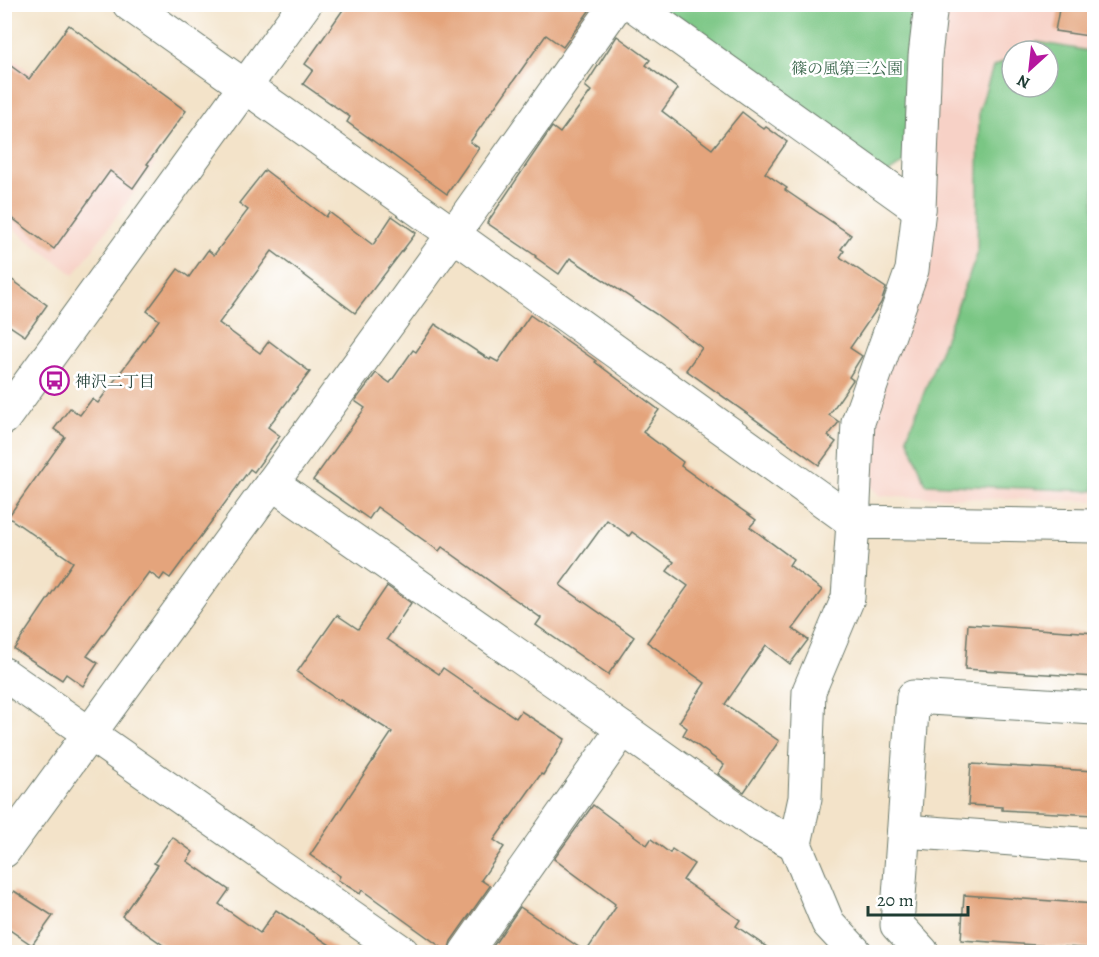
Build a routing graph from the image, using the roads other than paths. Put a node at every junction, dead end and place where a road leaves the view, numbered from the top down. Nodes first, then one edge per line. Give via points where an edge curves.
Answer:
1 (129, 4) edge
2 (305, 4) edge
3 (617, 4) edge
4 (632, 4) edge
5 (931, 4) edge
6 (245, 87) junction
7 (919, 209) junction
8 (453, 234) junction
9 (4, 418) edge
10 (272, 483) junction
11 (853, 522) junction
12 (1095, 526) edge
13 (4, 674) edge
14 (1095, 708) edge
15 (624, 729) junction
16 (89, 732) junction
17 (904, 831) junction
18 (795, 844) junction
19 (1095, 845) edge
20 (4, 851) edge
21 (402, 952) edge
22 (466, 952) edge
23 (855, 952) edge
24 (922, 952) edge

1 - 6 street
2 - 6 street
3 - 8 street
4 - 7 street
5 - 7 street
6 - 8 street
6 - 9 street
7 - 11 street via 912,270 858,422
8 - 10 street
8 - 11 street
10 - 15 street
10 - 16 street
11 - 12 street
11 - 18 street via 848,598 809,691 805,798
13 - 16 street
14 - 17 street via 913,697
15 - 18 street via 754,822
15 - 22 street
16 - 20 street
16 - 21 street
17 - 19 street
17 - 24 street via 897,925
18 - 23 street via 828,923

